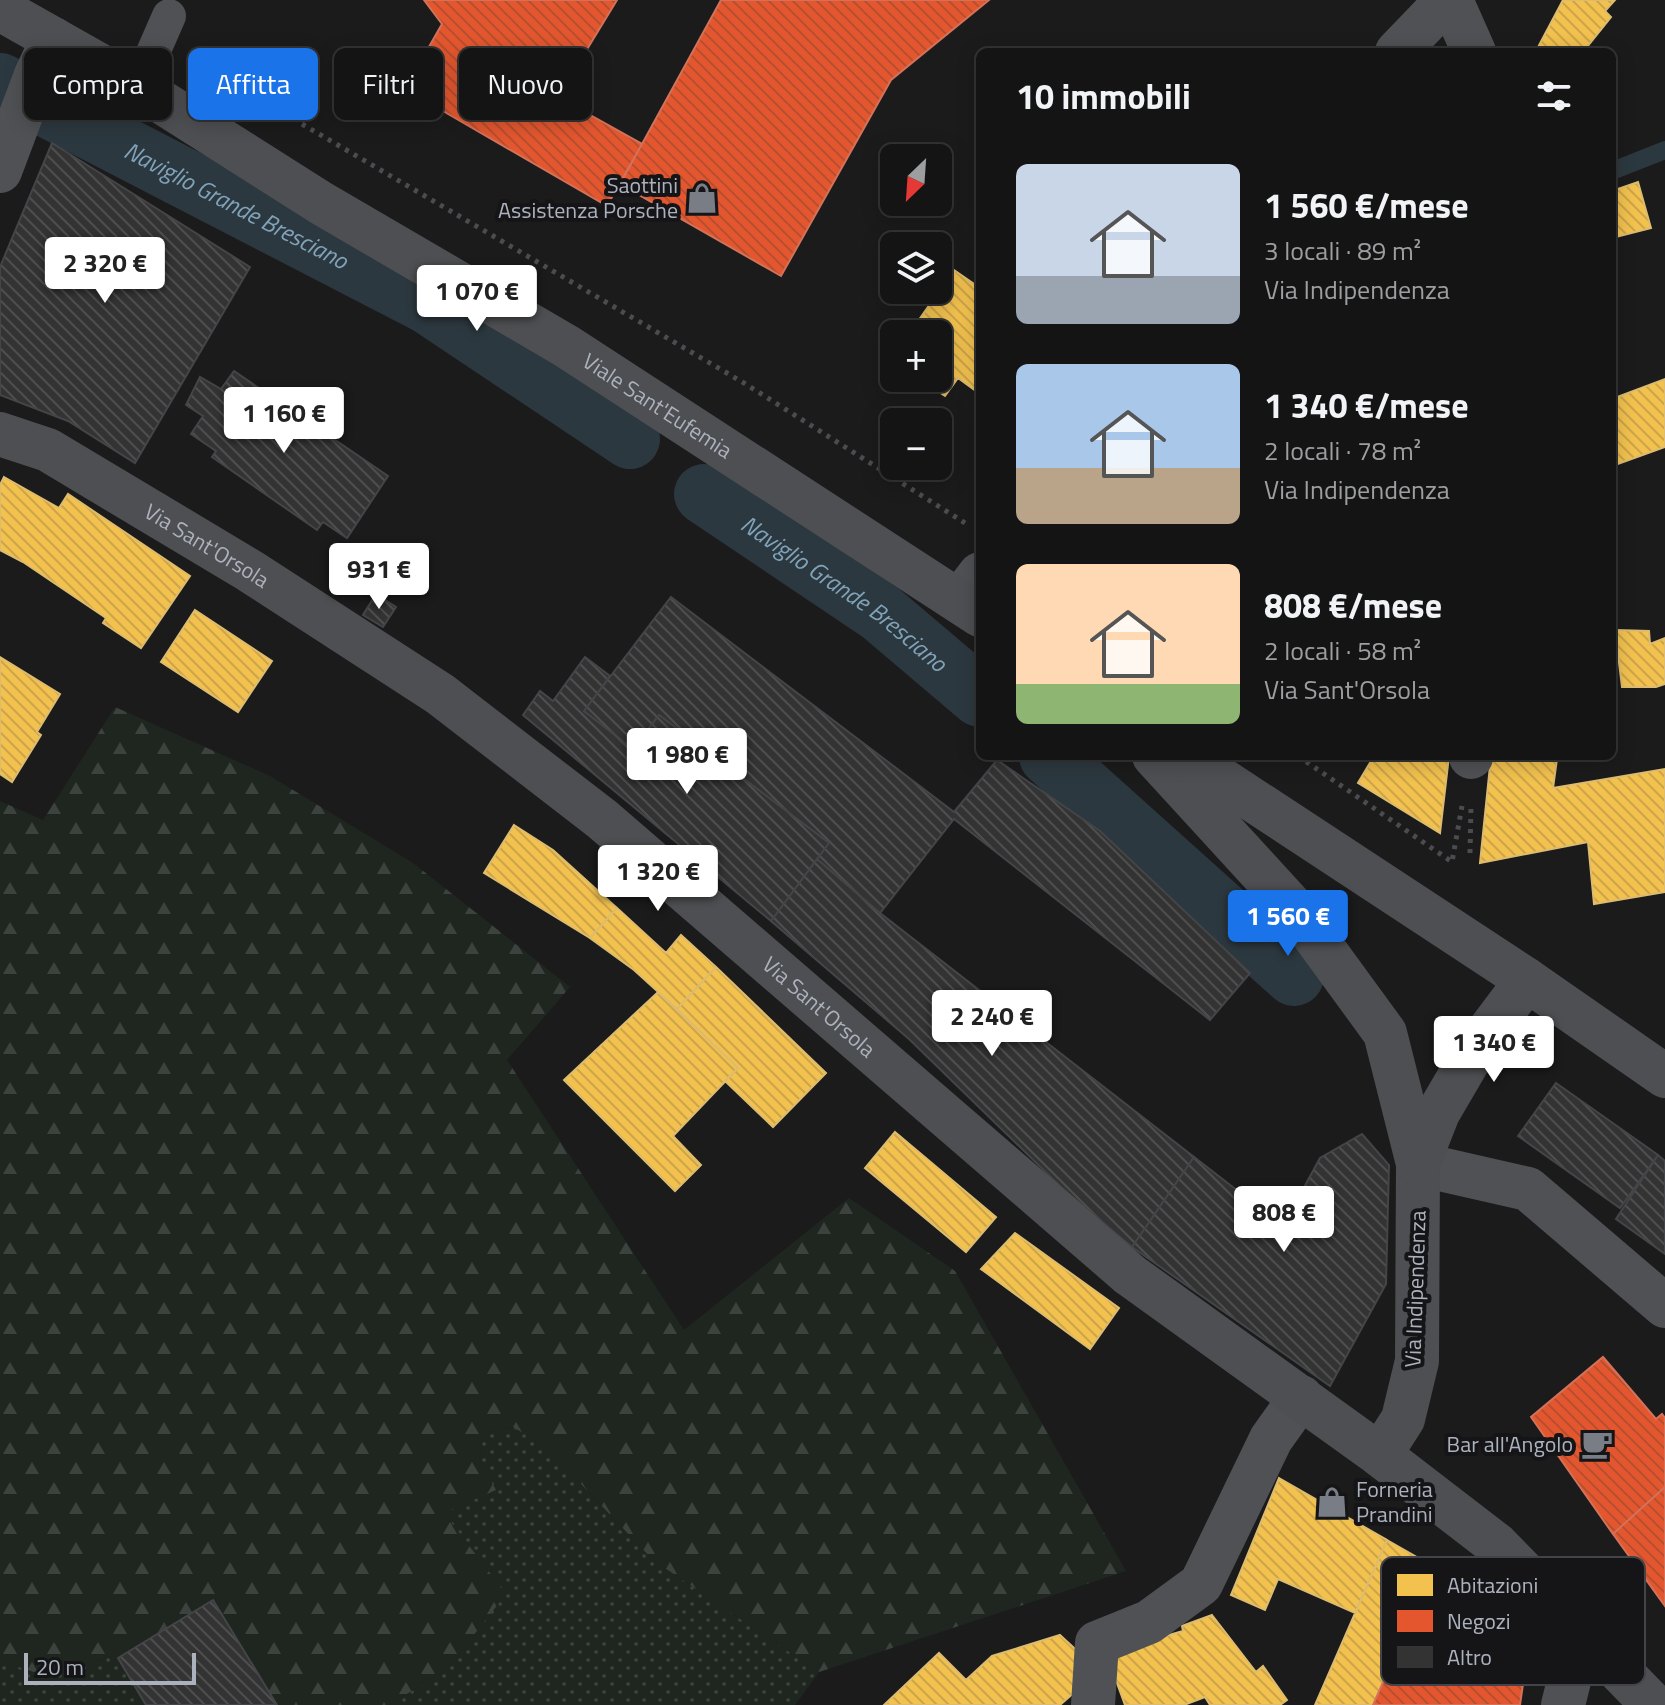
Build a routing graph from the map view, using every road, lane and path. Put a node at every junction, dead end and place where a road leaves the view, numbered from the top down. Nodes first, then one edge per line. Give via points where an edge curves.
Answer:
1 (1449, 0) edge
2 (0, 9) edge
3 (169, 16) dead end
4 (36, 48) edge
5 (155, 48) edge
6 (1401, 48) edge
7 (1472, 48) edge
8 (24, 108) edge
9 (172, 109) edge
10 (296, 120) edge
11 (0, 171) edge
12 (0, 434) edge
13 (969, 526) dead end
14 (973, 596) edge
15 (1158, 760) edge
16 (1192, 760) edge
17 (1304, 760) edge
18 (1452, 862) dead end
19 (1527, 980) junction
20 (1665, 1076) edge
21 (1418, 1164) junction
22 (1665, 1306) edge
23 (1301, 1397) junction
24 (1380, 1455) junction
25 (1509, 1557) edge
26 (1568, 1685) edge
27 (1634, 1685) edge
28 (1093, 1705) edge
29 (1563, 1705) edge
30 (1653, 1705) edge

1 - 6 street
1 - 7 street
2 - 4 street, Viale Sant'Eufemia
3 - 5 lane
8 - 11 street
9 - 14 street, Viale Sant'Eufemia
10 - 13 path via 744,383
12 - 23 street, Via Sant'Orsola via 48,450 250,571 440,694 602,819 1130,1275
15 - 21 street, Via Indipendenza via 1296,911 1385,1033
16 - 19 street
17 - 18 path
19 - 20 street
19 - 21 street, Via Indipendenza via 1476,1048 1438,1113
21 - 22 street via 1528,1189
21 - 24 street, Via Indipendenza via 1417,1361 1403,1419
23 - 24 street
23 - 28 street via 1271,1439 1201,1584 1149,1622 1097,1643
24 - 25 street
26 - 29 street
27 - 30 street

